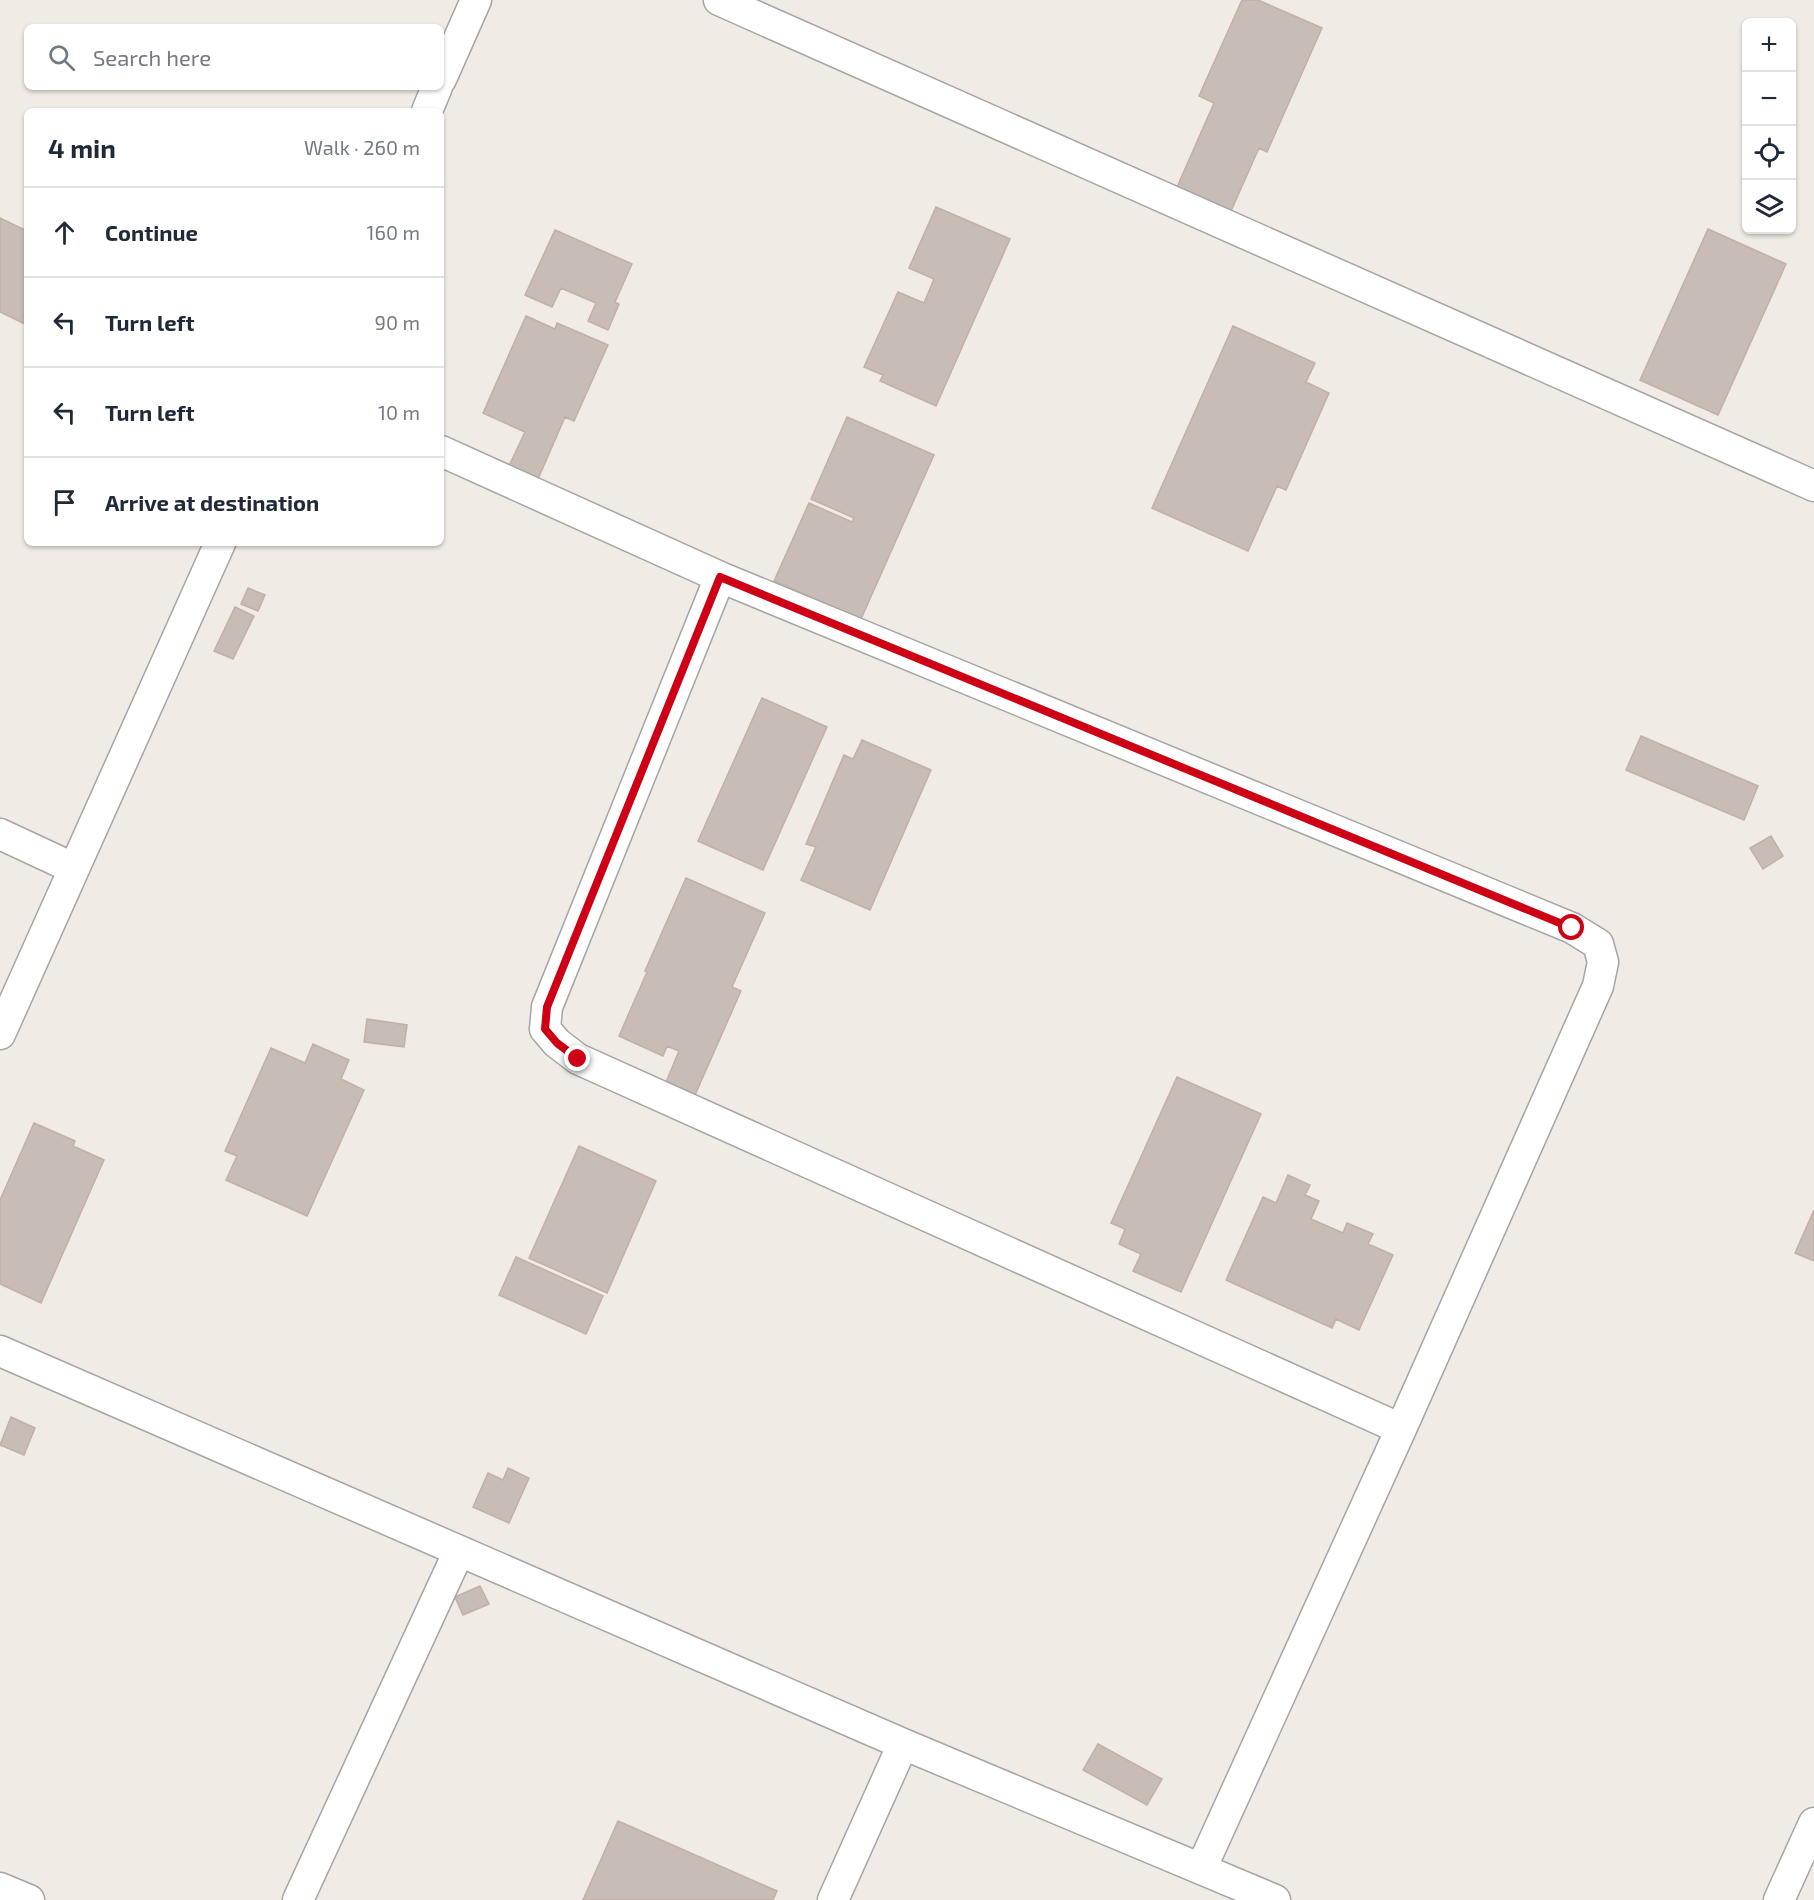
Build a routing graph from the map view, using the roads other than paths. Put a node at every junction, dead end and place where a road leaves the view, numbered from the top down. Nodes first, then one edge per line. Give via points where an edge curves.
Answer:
1 (476, 0) edge
2 (719, 0) edge
3 (444, 72) edge
4 (436, 90) edge
5 (428, 108) edge
6 (444, 452) edge
7 (1814, 486) edge
8 (219, 546) edge
9 (720, 577) junction
10 (0, 834) edge
11 (74, 868) junction
12 (0, 1034) edge
13 (0, 1351) edge
14 (1401, 1429) junction
15 (459, 1551) junction
16 (903, 1744) junction
17 (1814, 1823) edge
18 (1201, 1869) junction
19 (0, 1888) edge
20 (29, 1900) edge
21 (298, 1900) edge
22 (833, 1900) edge
23 (1275, 1900) edge
24 (1779, 1900) edge

1 - 3 street
2 - 7 street
4 - 5 street
6 - 9 street
8 - 11 street
9 - 14 street via 547,1007 545,1029 578,1059
9 - 14 street via 1561,924 1598,944 1603,963 1598,986
10 - 11 street
11 - 12 street
13 - 15 street
14 - 18 street
15 - 16 street
15 - 21 street
16 - 18 street
16 - 22 street
17 - 24 street
18 - 23 street
19 - 20 street

